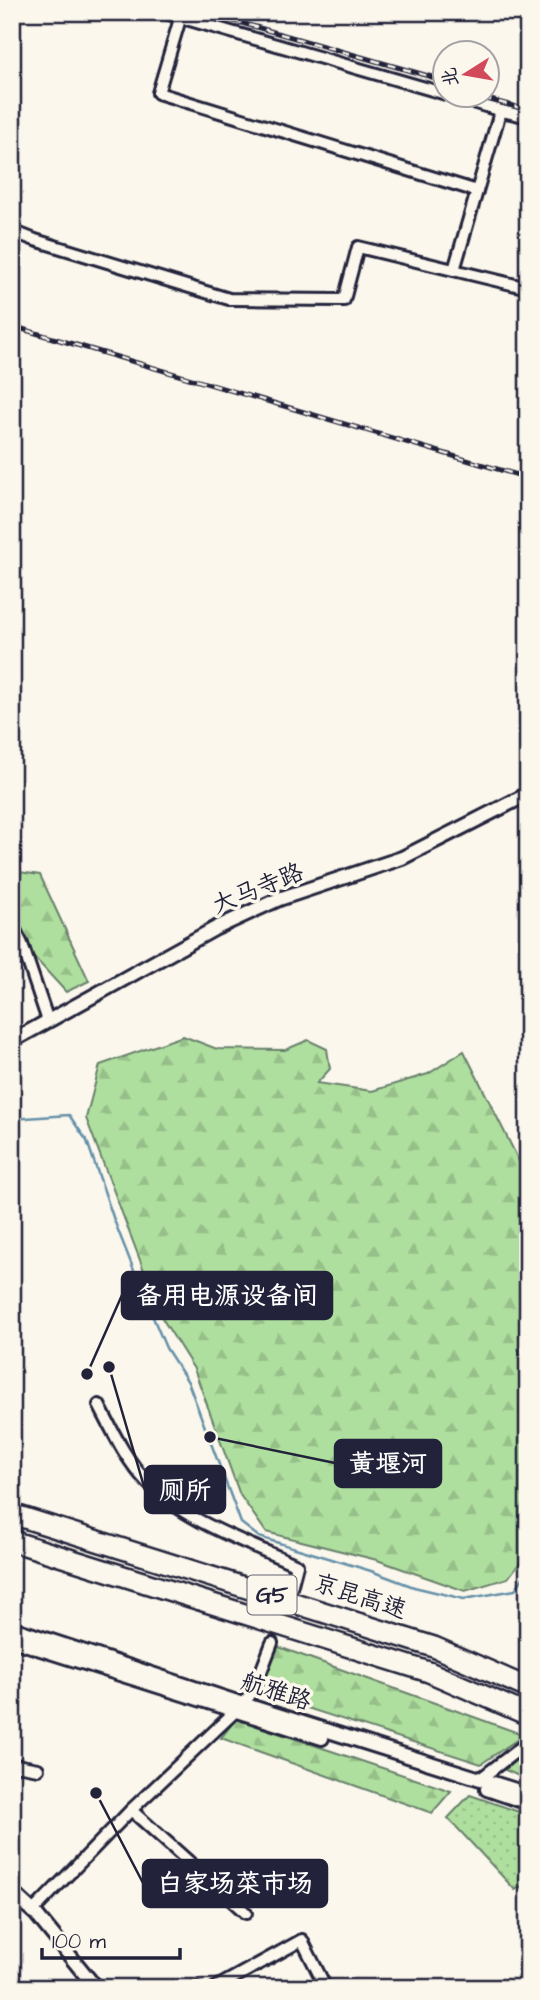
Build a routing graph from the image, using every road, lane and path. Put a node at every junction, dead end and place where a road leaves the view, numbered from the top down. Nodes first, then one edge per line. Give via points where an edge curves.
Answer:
1 (162, 12) edge
2 (182, 15) edge
3 (432, 90) edge
4 (492, 108) edge
5 (502, 111) junction
6 (528, 117) edge
7 (477, 191) junction
8 (12, 231) edge
9 (454, 270) junction
10 (528, 288) edge
11 (528, 794) edge
12 (12, 924) edge
13 (48, 1021) junction
14 (12, 1041) edge
15 (99, 1405) dead end
16 (12, 1514) edge
17 (12, 1541) edge
18 (291, 1588) tunnel mouth
19 (12, 1628) edge
20 (12, 1640) edge
21 (272, 1643) tunnel mouth
22 (528, 1688) edge
23 (239, 1708) junction
24 (528, 1715) edge
25 (528, 1742) edge
26 (38, 1769) dead end
27 (12, 1770) edge
28 (480, 1779) junction
29 (528, 1793) edge
30 (528, 1803) edge
31 (131, 1810) junction
32 (12, 1892) edge
33 (33, 1911) junction
34 (246, 1913) dead end
35 (96, 1988) edge
36 (192, 1988) edge
37 (198, 1988) edge
38 (215, 1988) edge
39 (326, 1988) edge

1 - 2 street
2 - 3 street
2 - 7 street via 158,93
4 - 5 street
5 - 6 street
5 - 7 street
7 - 9 street
8 - 9 street via 229,299 344,300 358,247
9 - 10 street
11 - 13 street, 大马寺路 via 402,858 279,899 216,928
12 - 13 street
13 - 14 street, 大马寺路
15 - 18 street via 124,1453 148,1483 177,1509 297,1565
16 - 22 highway, 京昆高速 / G5 via 434,1647
17 - 24 highway, 京昆高速 / G5 via 429,1672
19 - 23 street, 航雅路
20 - 23 street, 航雅路
21 - 23 street via 254,1690
23 - 28 street, 航雅路
23 - 30 street, 航雅路
23 - 31 street
25 - 28 street
26 - 27 street via 16,1765
28 - 29 street, 航雅路
31 - 33 street
31 - 34 street
32 - 33 street
33 - 35 street
36 - 37 street
38 - 39 street via 302,1940

